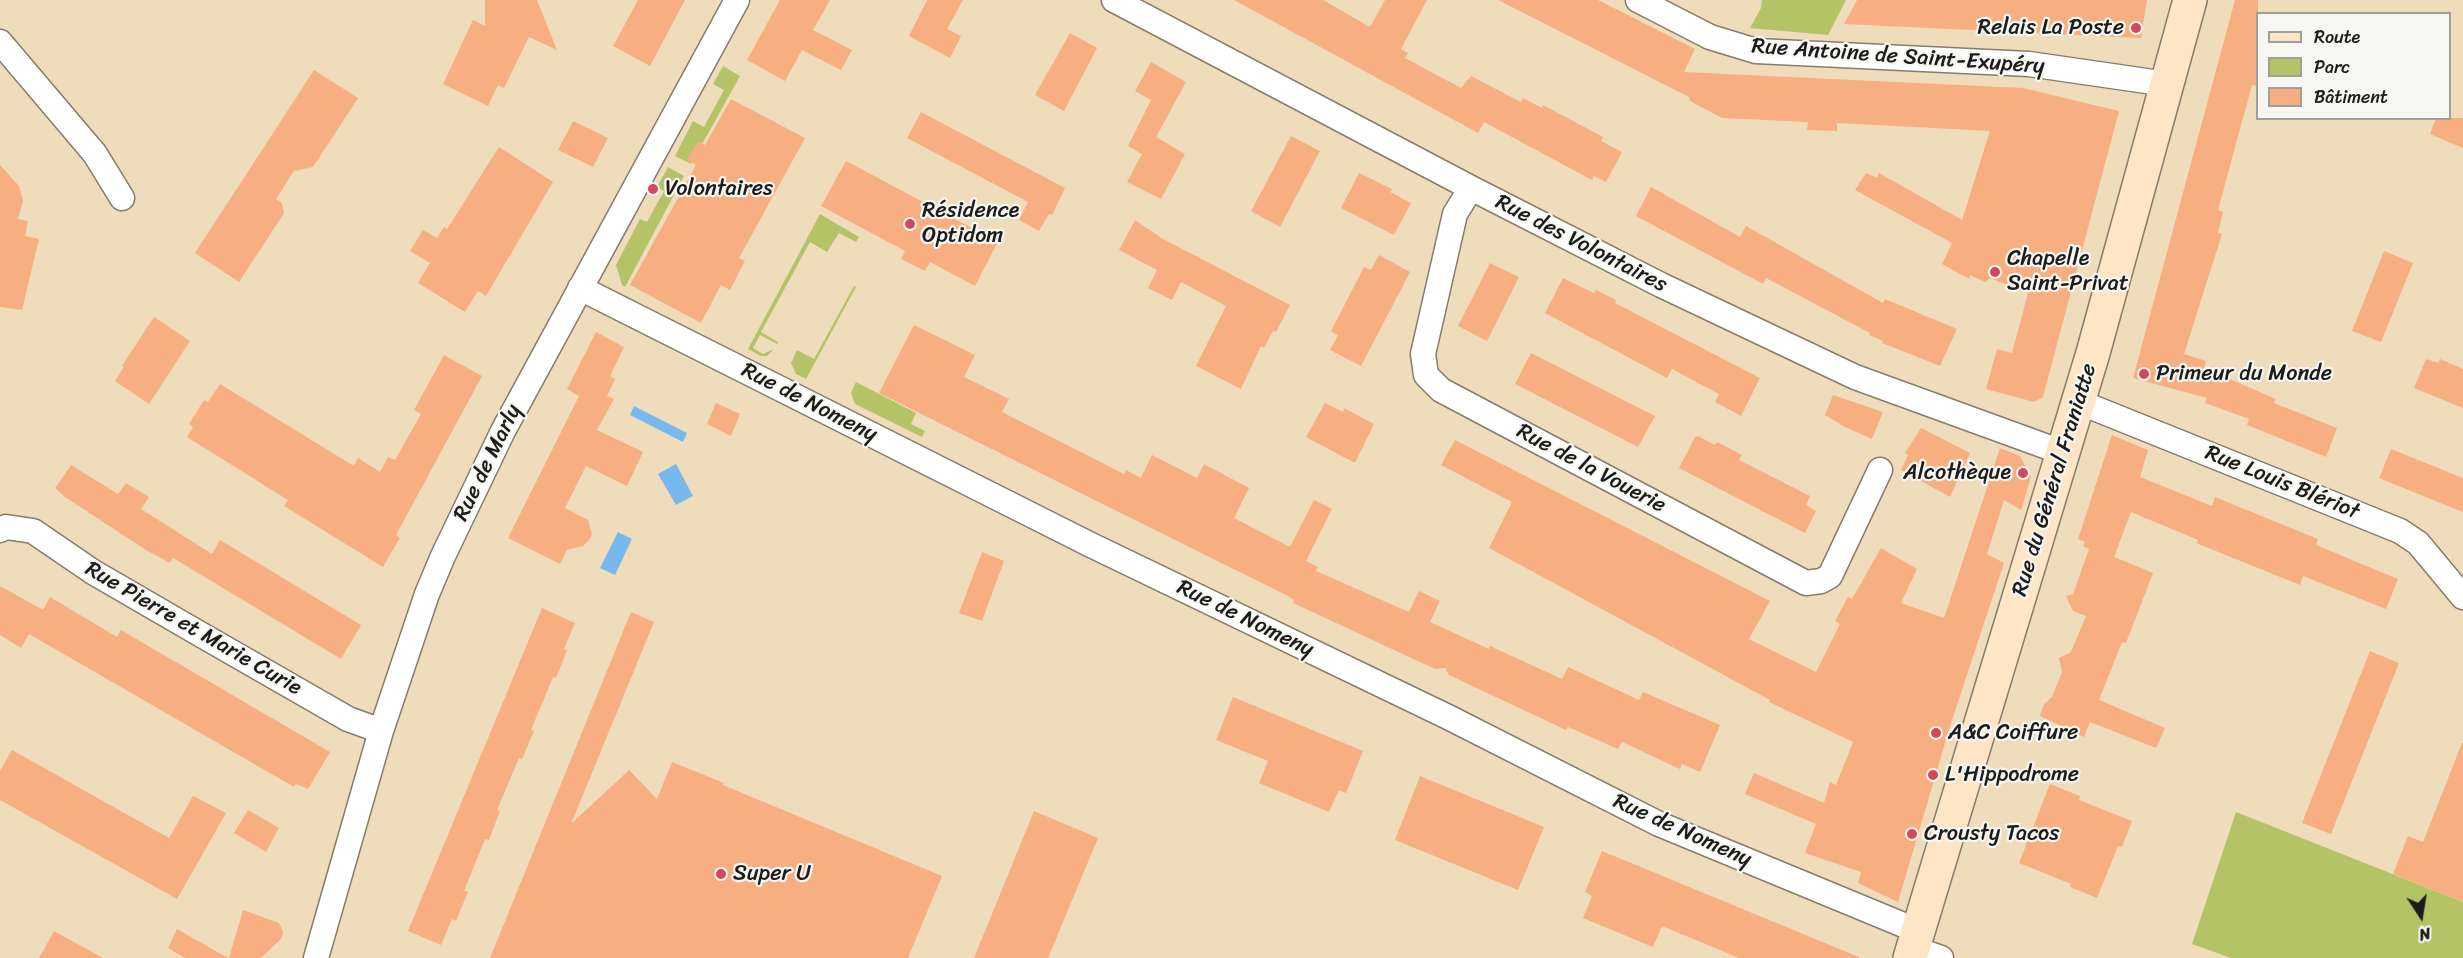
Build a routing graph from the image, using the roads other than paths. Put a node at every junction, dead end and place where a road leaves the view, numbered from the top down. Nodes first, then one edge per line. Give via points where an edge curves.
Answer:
1 (737, 0) edge
2 (1114, 0) edge
3 (1638, 0) edge
4 (2190, 0) edge
5 (0, 42) edge
6 (2167, 84) junction
7 (1471, 188) junction
8 (122, 198) dead end
9 (580, 288) junction
10 (2079, 402) junction
11 (2064, 453) junction
12 (1880, 470) dead end
13 (3, 528) edge
14 (2461, 592) edge
15 (381, 731) junction
16 (1921, 949) edge
17 (316, 958) edge

1 - 9 street, Rue de Marly
2 - 7 street, Rue des Volontaires
3 - 6 street, Rue Antoine de Saint-Exupéry via 1710,36 1756,51 2029,64
4 - 6 main road, Rue du Général Franiatte
5 - 8 street via 96,153
6 - 10 main road, Rue du Général Franiatte
7 - 11 street, Rue des Volontaires via 1661,285 1855,377
7 - 12 street, Rue de la Vouerie via 1455,214 1423,354 1426,375 1441,390 1806,583 1830,576
9 - 15 street, Rue de Marly via 503,431 443,556
9 - 16 street, Rue de Nomeny via 1091,546
10 - 11 main road, Rue du Général Franiatte
10 - 14 street, Rue Louis Blériot via 2400,531 2418,543
11 - 16 main road, Rue du Général Franiatte
13 - 15 street, Rue Pierre et Marie Curie via 33,531 93,572 193,630 348,719
15 - 17 street, Rue de Marly

